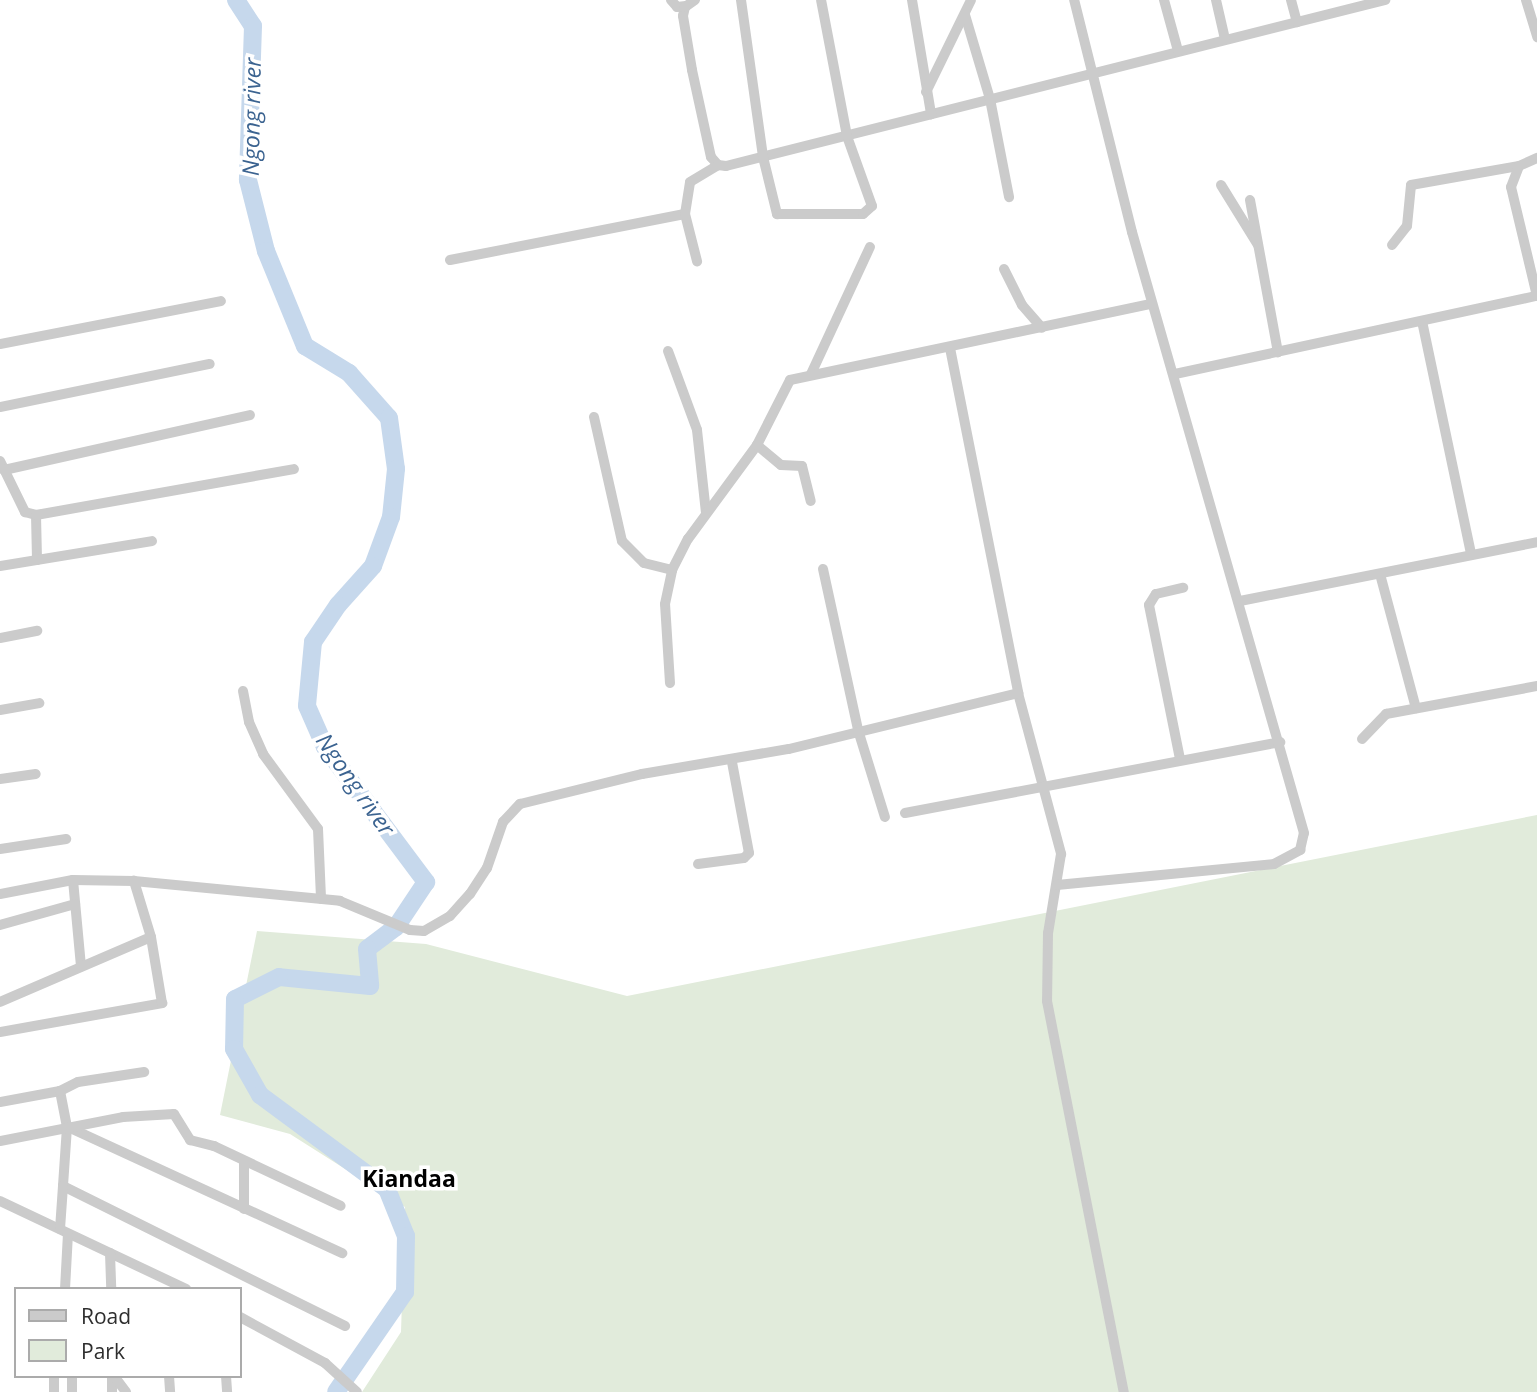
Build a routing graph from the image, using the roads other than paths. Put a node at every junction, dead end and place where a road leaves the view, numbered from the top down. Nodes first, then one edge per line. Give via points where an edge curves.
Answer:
1 (671, 0) edge
2 (741, 0) edge
3 (821, 0) edge
4 (912, 0) edge
5 (971, 0) edge
6 (1074, 0) edge
7 (1164, 0) edge
8 (1216, 0) edge
9 (1291, 0) edge
10 (1382, 0) edge
11 (1526, 0) edge
12 (691, 3) edge
13 (965, 15) junction
14 (1297, 22) junction
15 (1537, 37) edge
16 (1225, 38) junction
17 (1178, 51) junction
18 (1093, 74) junction
19 (926, 92) junction
20 (990, 99) junction
21 (931, 114) junction
22 (847, 136) junction
23 (763, 157) junction
24 (1537, 158) edge
25 (718, 165) junction
26 (1519, 166) junction
27 (1222, 185) dead end
28 (1009, 197) dead end
29 (1250, 200) dead end
30 (685, 214) junction
31 (1258, 245) junction
32 (1392, 245) dead end
33 (870, 247) dead end
34 (450, 260) dead end
35 (697, 261) dead end
36 (1004, 269) dead end
37 (221, 301) dead end
38 (1152, 304) junction
39 (1422, 321) junction
40 (1042, 328) junction
41 (0, 344) edge
42 (950, 348) junction
43 (668, 351) dead end
44 (1278, 352) junction
45 (210, 364) dead end
46 (811, 374) junction
47 (1175, 374) junction
48 (0, 407) edge
49 (250, 415) dead end
50 (594, 417) dead end
51 (757, 445) junction
52 (2, 466) edge
53 (294, 468) dead end
54 (811, 500) dead end
55 (706, 513) junction
56 (36, 516) junction
57 (152, 541) dead end
58 (1537, 541) edge
59 (1471, 554) junction
60 (37, 560) junction
61 (0, 566) edge
62 (823, 569) dead end
63 (672, 570) junction
64 (1380, 574) junction
65 (1182, 589) dead end
66 (1240, 601) junction
67 (37, 631) dead end
68 (0, 638) edge
69 (670, 683) dead end
70 (1537, 686) edge
71 (243, 691) dead end
72 (1018, 694) junction
73 (39, 704) dead end
74 (1416, 708) junction
75 (0, 710) edge
76 (858, 730) junction
77 (1362, 739) dead end
78 (1280, 742) junction
79 (1180, 760) junction
80 (732, 762) junction
81 (36, 774) dead end
82 (0, 779) edge
83 (1043, 785) junction
84 (905, 813) dead end
85 (885, 817) dead end
86 (66, 839) dead end
87 (0, 849) edge
88 (698, 864) dead end
89 (73, 880) junction
90 (134, 881) junction
91 (1057, 885) junction
92 (0, 894) edge
93 (321, 899) junction
94 (75, 904) junction
95 (0, 925) edge
96 (152, 937) junction
97 (80, 967) junction
98 (0, 1002) edge
99 (0, 1032) edge
100 (144, 1072) dead end
101 (60, 1091) junction
102 (0, 1102) edge
103 (67, 1127) junction
104 (0, 1141) edge
105 (244, 1162) junction
106 (63, 1186) junction
107 (0, 1201) edge
108 (341, 1206) dead end
109 (244, 1209) junction
110 (64, 1231) junction
111 (110, 1253) junction
112 (342, 1254) dead end
113 (173, 1286) edge
114 (65, 1287) edge
115 (111, 1287) edge
116 (242, 1318) edge
117 (345, 1326) dead end
118 (115, 1378) edge
119 (126, 1392) edge
120 (357, 1392) edge
121 (1124, 1392) edge

1 - 12 street via 677,7
2 - 23 street
3 - 22 street
4 - 19 street
5 - 13 street
6 - 18 street
7 - 17 street
8 - 16 street
9 - 14 street
10 - 14 street
11 - 15 street
12 - 25 street via 692,70 709,150
13 - 19 street
13 - 20 street
14 - 16 street
16 - 17 street
17 - 18 street
18 - 20 street
18 - 38 street
19 - 21 street
20 - 21 street
20 - 28 street
21 - 22 street
22 - 23 street
22 - 23 street via 872,206 863,214 777,214
23 - 25 street
24 - 26 street
25 - 30 street via 690,182
26 - 32 street via 1411,185 1407,226
26 - 39 street via 1511,187 1537,296
27 - 31 street
29 - 31 street
30 - 34 street
30 - 35 street
31 - 44 street
33 - 46 street
36 - 40 street via 1022,305
37 - 41 street
38 - 40 street
38 - 47 street
39 - 44 street
39 - 59 street
40 - 42 street
42 - 46 street
42 - 72 street
43 - 55 street via 697,430
44 - 47 street
45 - 48 street
46 - 51 street via 785,384
47 - 66 street
49 - 52 street
50 - 63 street via 622,541 643,563
51 - 54 street via 780,466 802,466
51 - 55 street
52 - 56 street via 25,512
53 - 56 street
55 - 63 street
56 - 60 street
57 - 60 street
58 - 59 street
59 - 64 street
60 - 61 street
62 - 76 street
63 - 69 street via 664,604
64 - 66 street
64 - 74 street
65 - 79 street via 1156,594 1149,605
66 - 78 street
67 - 68 street
70 - 74 street
71 - 93 street via 249,722 263,754 317,829
72 - 76 street
72 - 83 street
73 - 75 street
74 - 77 street via 1386,713
76 - 80 street
76 - 85 street
78 - 79 street
78 - 91 street via 1304,833 1300,850 1290,859
79 - 83 street
80 - 88 street via 750,853 744,858
80 - 93 street via 642,774 510,809 487,868 470,894 434,928 410,930 374,912
81 - 82 street
83 - 84 street
83 - 91 street via 1061,854
86 - 87 street
89 - 90 street
89 - 92 street
89 - 94 street
90 - 93 street
90 - 96 street
91 - 121 street via 1046,951 1047,1001
94 - 95 street
94 - 97 street
96 - 97 street
96 - 99 street via 164,998 160,1005
97 - 98 street
100 - 101 street via 78,1082
101 - 102 street
101 - 103 street
103 - 104 street
103 - 105 street via 174,1114 186,1136
103 - 106 street
103 - 109 street
105 - 108 street
105 - 109 street
106 - 110 street
106 - 117 street
107 - 110 street
109 - 112 street
110 - 111 street
110 - 114 street
111 - 113 street
111 - 115 street
116 - 120 street via 324,1363
118 - 119 street

